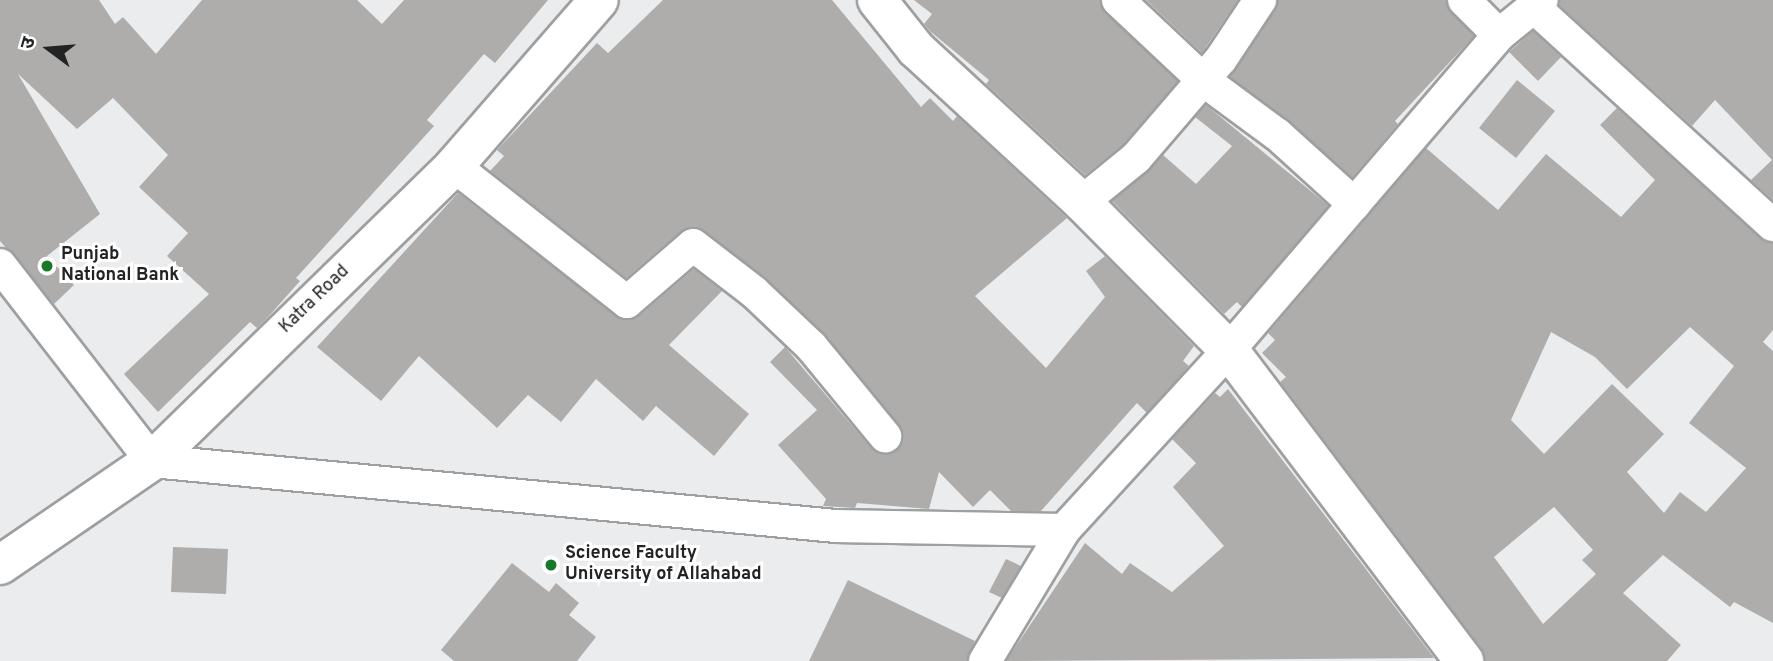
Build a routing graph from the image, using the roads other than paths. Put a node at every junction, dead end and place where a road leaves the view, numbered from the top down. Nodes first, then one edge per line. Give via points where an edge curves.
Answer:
1 (599, 0) edge
2 (877, 0) edge
3 (1118, 0) edge
4 (1260, 0) edge
5 (1464, 0) edge
6 (1538, 4) edge
7 (1499, 35) junction
8 (1202, 79) junction
9 (454, 166) junction
10 (1083, 202) junction
11 (1354, 204) junction
12 (1773, 225) edge
13 (0, 265) edge
14 (1229, 350) junction
15 (885, 436) dead end
16 (152, 461) junction
17 (1064, 530) junction
18 (0, 565) edge
19 (985, 661) edge
20 (1464, 661) edge

1 - 9 street, Katra Road
2 - 10 street via 916,49
3 - 8 street
4 - 8 street via 1253,18
5 - 7 street
6 - 7 street
6 - 12 street
7 - 11 street
8 - 10 street via 1136,158
8 - 11 street via 1278,135
9 - 15 street via 627,302 693,245 754,292 811,346
9 - 16 street, Katra Road
10 - 14 street
11 - 14 street
13 - 16 street
14 - 17 street
14 - 20 street
16 - 17 street via 836,526
16 - 18 street, Katra Road
17 - 19 street

